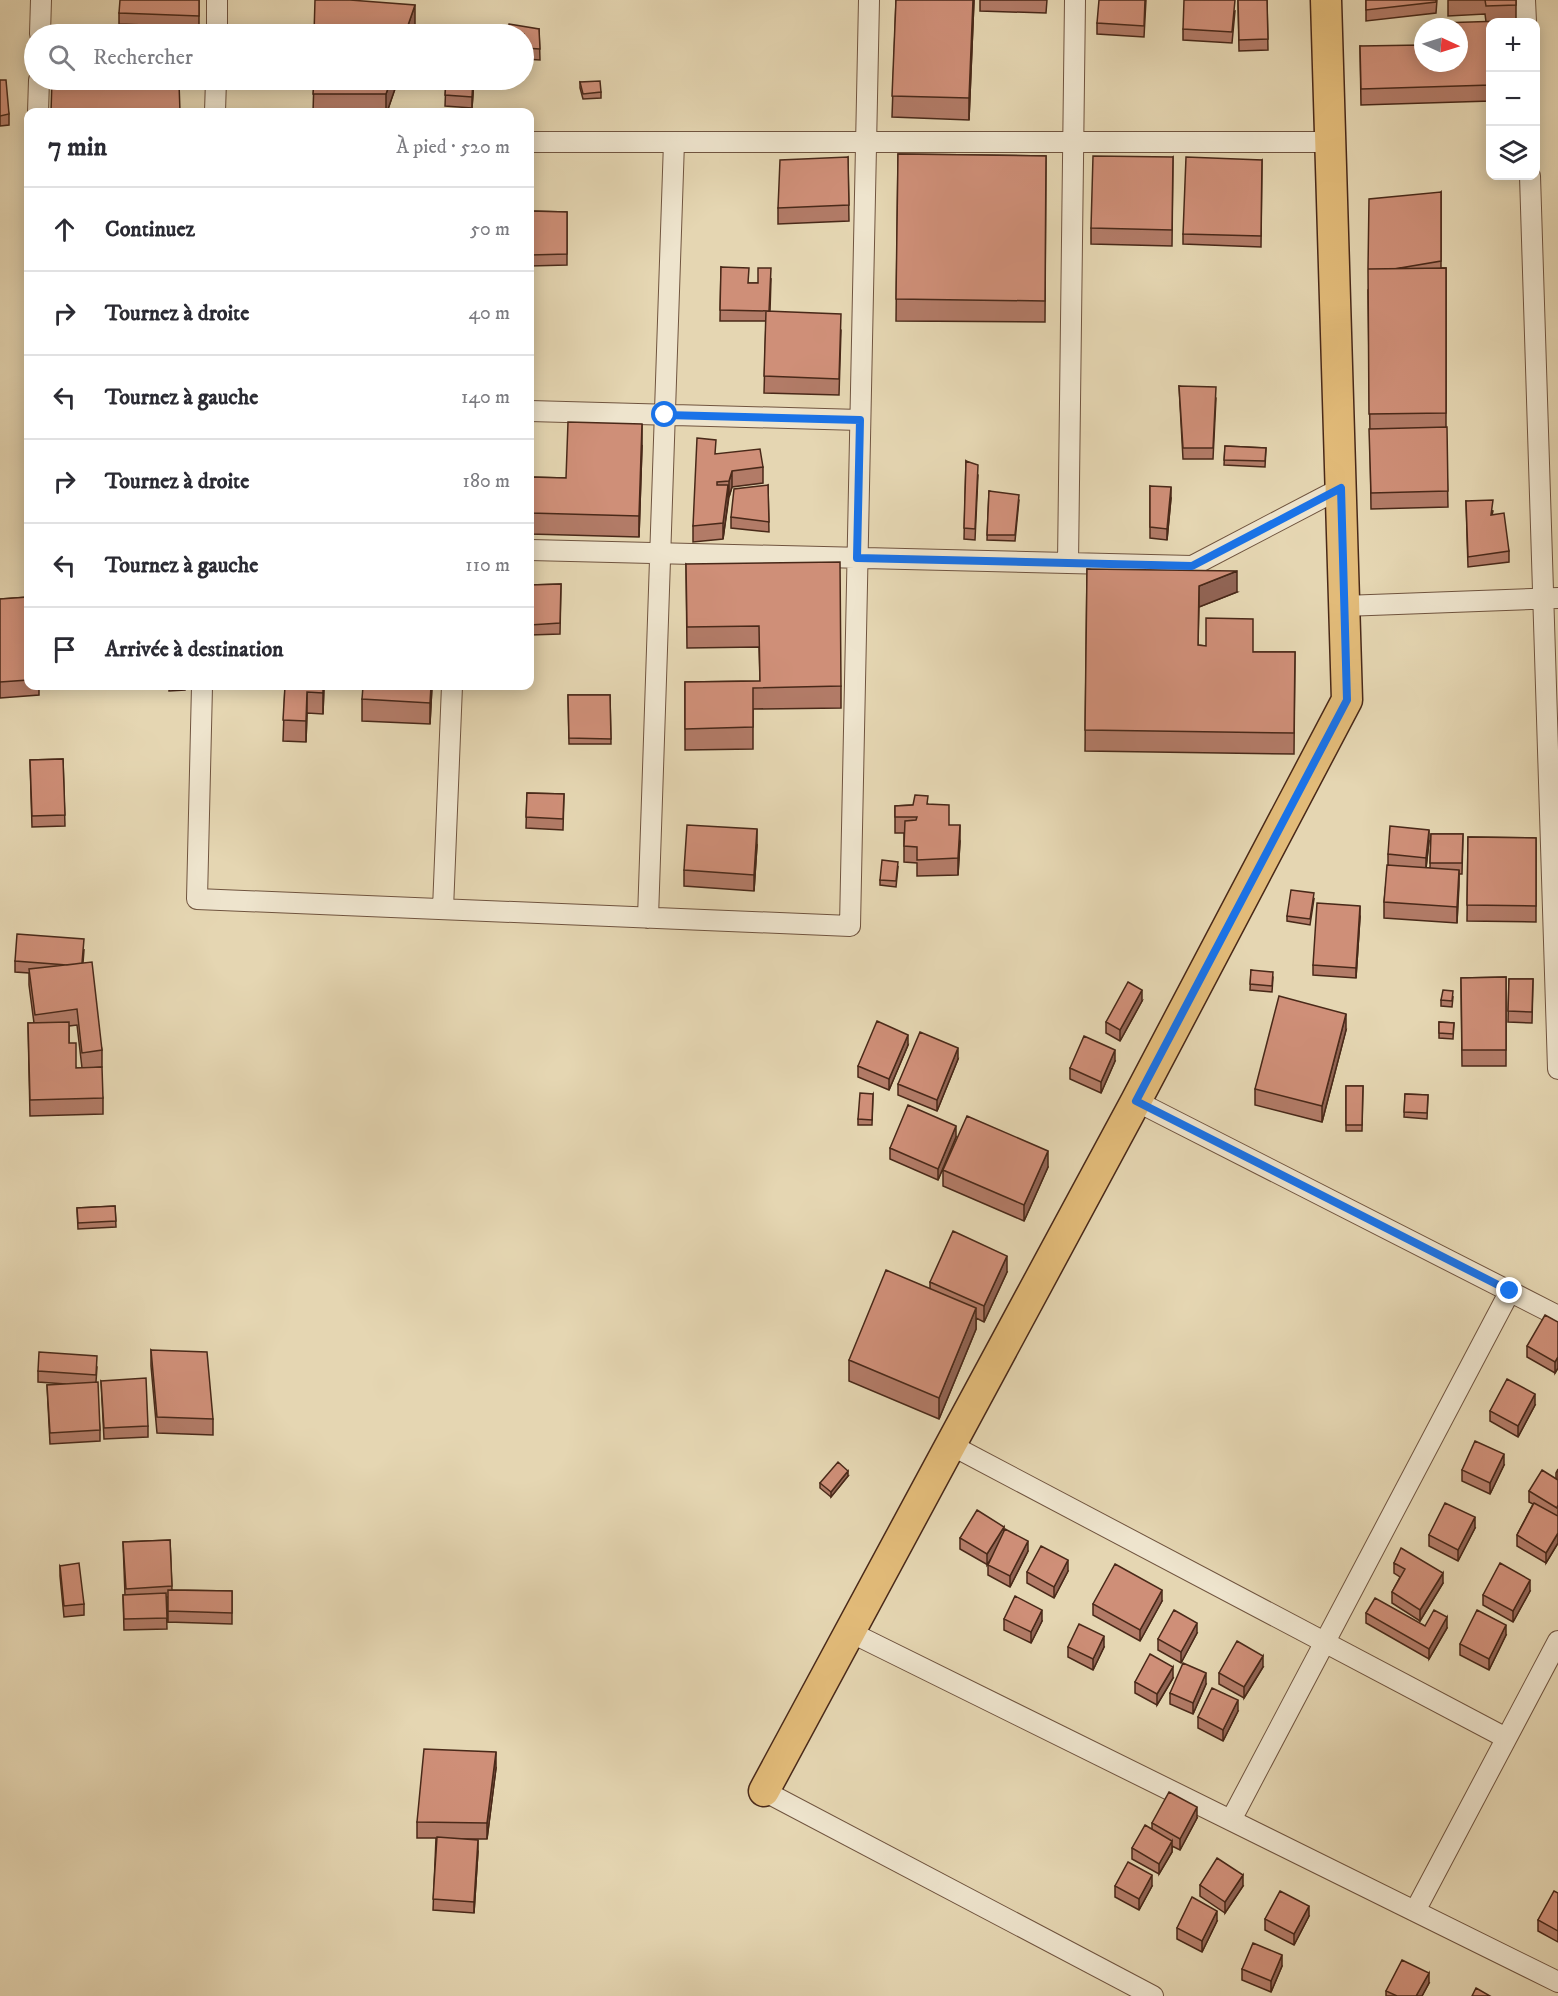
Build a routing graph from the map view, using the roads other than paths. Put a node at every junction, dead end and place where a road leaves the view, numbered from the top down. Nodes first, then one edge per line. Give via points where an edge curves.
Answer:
1 (41, 0) edge
2 (217, 0) edge
3 (869, 0) edge
4 (1075, 0) edge
5 (1326, 0) edge
6 (1525, 0) edge
7 (1526, 18) edge
8 (40, 24) edge
9 (217, 24) edge
10 (39, 90) edge
11 (216, 90) edge
12 (38, 108) edge
13 (215, 108) edge
14 (534, 142) edge
15 (674, 142) junction
16 (866, 142) junction
17 (1073, 142) junction
18 (1331, 142) junction
19 (1530, 180) edge
20 (534, 411) edge
21 (665, 415) junction
22 (860, 420) junction
23 (1341, 488) junction
24 (534, 550) edge
25 (660, 553) junction
26 (857, 558) junction
27 (1068, 563) junction
28 (1551, 598) edge
29 (1344, 606) junction
30 (202, 690) edge
31 (452, 690) edge
32 (444, 909) junction
33 (648, 918) junction
34 (1558, 1070) edge
35 (1136, 1101) junction
36 (1510, 1291) junction
37 (1558, 1316) edge
38 (951, 1445) junction
39 (850, 1632) junction
40 (1558, 1641) edge
41 (1325, 1643) junction
42 (1506, 1738) junction
43 (764, 1791) joint
44 (1231, 1820) junction
45 (1415, 1911) junction
46 (1558, 1982) edge
47 (1153, 1996) edge

1 - 8 street
2 - 9 street
3 - 16 street
4 - 17 street
5 - 18 main road
6 - 7 street
10 - 12 street
11 - 13 street
14 - 15 street
15 - 16 street
15 - 21 street
16 - 17 street
16 - 22 street
17 - 18 street
17 - 27 street
18 - 23 main road
19 - 28 street
20 - 21 street
21 - 22 street
21 - 25 street
22 - 26 street
23 - 27 street via 1192,566
23 - 29 main road
24 - 25 street
25 - 26 street
25 - 33 street
26 - 27 street
26 - 33 street via 850,926
28 - 29 street
28 - 34 street
29 - 35 main road via 1347,700
30 - 32 street via 197,899
31 - 32 street
32 - 33 street
35 - 36 street
35 - 38 main road
36 - 37 street
36 - 41 street
38 - 39 main road
38 - 41 street
39 - 43 main road
39 - 44 street
40 - 42 street
41 - 42 street
41 - 44 street
42 - 45 street
43 - 47 street
44 - 45 street
45 - 46 street

